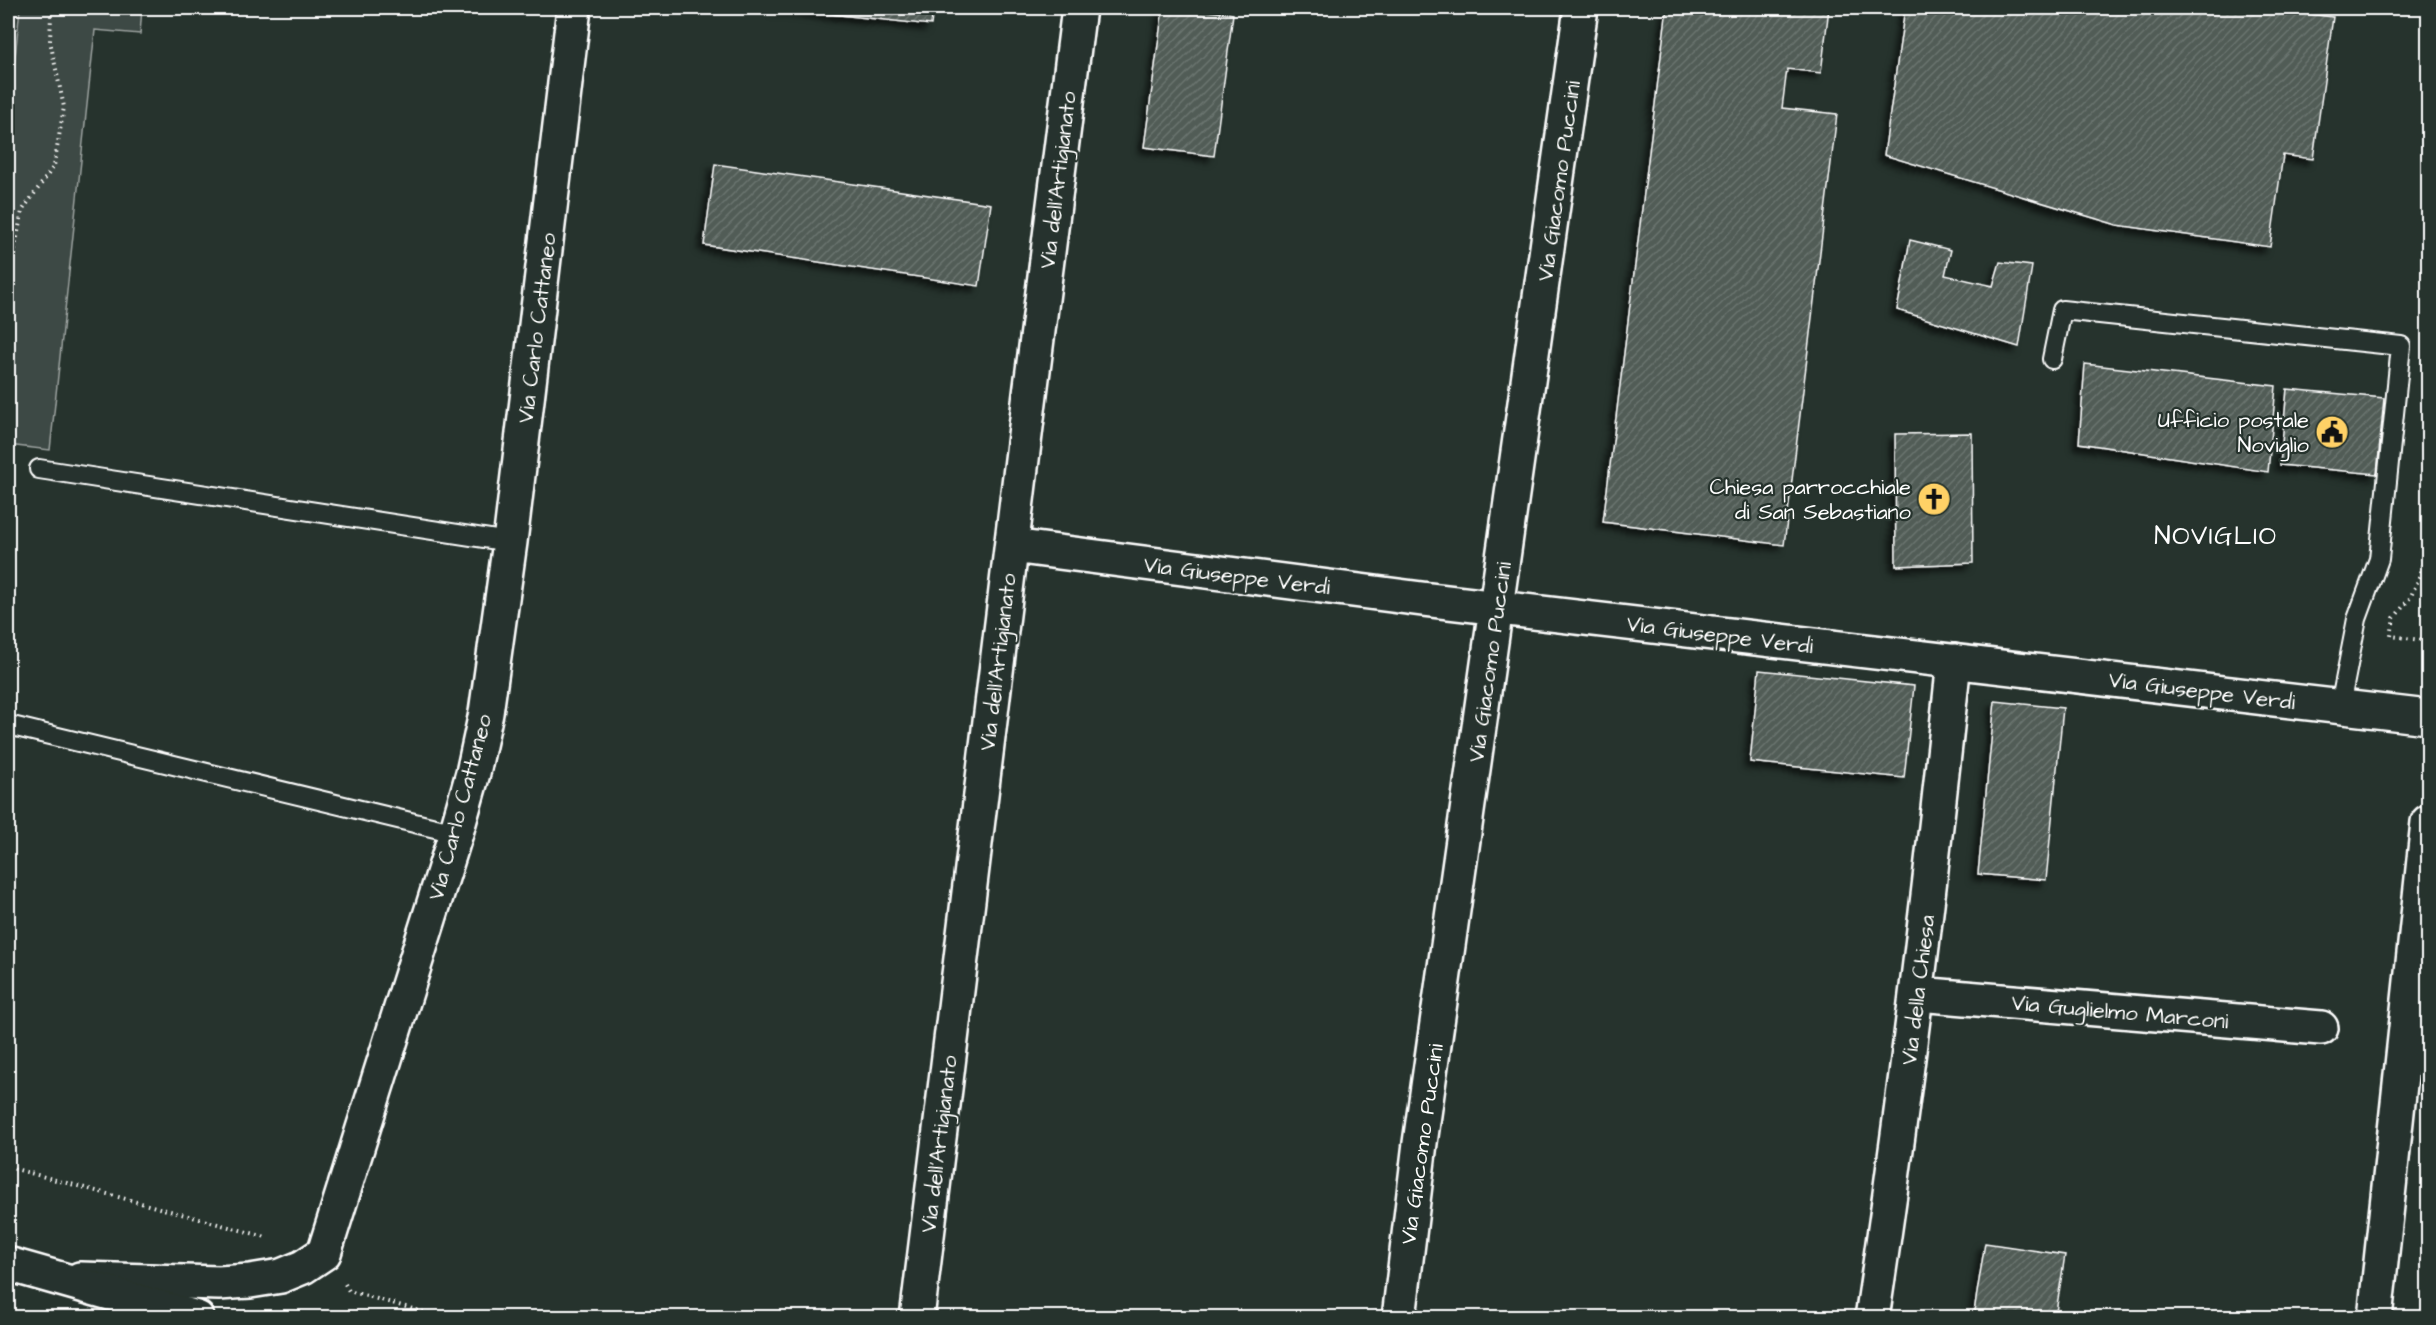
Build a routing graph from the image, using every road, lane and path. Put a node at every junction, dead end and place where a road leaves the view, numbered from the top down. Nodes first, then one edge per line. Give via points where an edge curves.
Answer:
1 (56, 8) edge
2 (574, 8) edge
3 (1079, 8) edge
4 (1581, 8) edge
5 (8, 285) edge
6 (2052, 359) dead end
7 (39, 469) dead end
8 (2428, 511) edge
9 (510, 542) junction
10 (1012, 546) junction
11 (1498, 608) junction
12 (2428, 641) edge
13 (1954, 661) junction
14 (2340, 706) junction
15 (2428, 717) edge
16 (8, 725) edge
17 (2428, 822) edge
18 (456, 833) junction
19 (1918, 994) junction
20 (2321, 1028) dead end
21 (8, 1167) edge
22 (268, 1238) dead end
23 (324, 1253) junction
24 (8, 1264) edge
25 (60, 1279) junction
26 (197, 1317) edge
27 (445, 1317) edge
28 (917, 1317) edge
29 (1399, 1317) edge
30 (1872, 1317) edge
31 (2375, 1317) edge

1 - 5 path via 51,15 50,41 64,106 54,166 22,211
2 - 9 street, Via Carlo Cattaneo
3 - 10 street, Via dell'Artigianato
4 - 11 street, Via Giacomo Puccini
6 - 14 lane via 2062,309 2401,346 2379,559 2357,619
7 - 9 lane
8 - 12 path via 2421,574 2410,598 2394,618 2391,636
9 - 18 street, Via Carlo Cattaneo via 486,713
10 - 11 street, Via Giuseppe Verdi
10 - 28 street, Via dell'Artigianato
11 - 13 street, Via Giuseppe Verdi
11 - 29 street, Via Giacomo Puccini via 1420,1143
13 - 14 street, Via Giuseppe Verdi
13 - 19 street, Via della Chiesa
14 - 15 street, Via Giuseppe Verdi
16 - 18 lane
17 - 31 street
18 - 23 street, Via Carlo Cattaneo
19 - 20 street, Via Guglielmo Marconi
19 - 30 street, Via della Chiesa
21 - 22 path
23 - 25 street via 303,1268 250,1281
23 - 27 path via 349,1291
24 - 25 street
25 - 26 street

